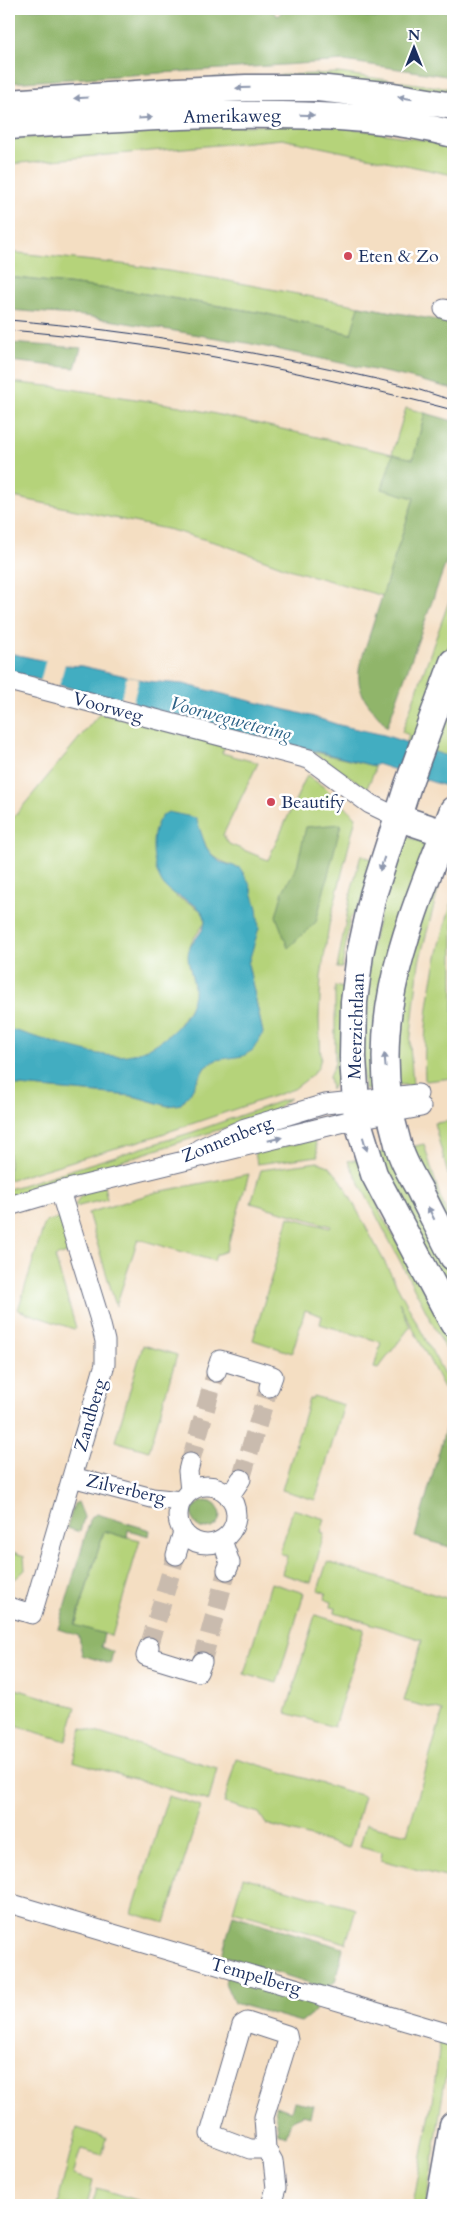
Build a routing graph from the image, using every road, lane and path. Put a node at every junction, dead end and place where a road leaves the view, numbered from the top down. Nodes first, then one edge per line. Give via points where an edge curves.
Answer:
1 (9, 103) edge
2 (453, 106) edge
3 (9, 126) edge
4 (453, 134) edge
5 (453, 662) edge
6 (9, 681) edge
7 (399, 818) junction
8 (450, 826) edge
9 (420, 1100) dead end
10 (389, 1105) junction
11 (356, 1110) junction
12 (159, 1167) junction
13 (60, 1191) junction
14 (9, 1206) edge
15 (453, 1257) edge
16 (453, 1323) edge
17 (216, 1372) dead end
18 (269, 1387) dead end
19 (190, 1463) tunnel mouth
20 (72, 1477) junction
21 (241, 1479) tunnel mouth
22 (185, 1496) junction
23 (229, 1497) junction
24 (183, 1532) junction
25 (222, 1540) junction
26 (176, 1555) tunnel mouth
27 (227, 1570) tunnel mouth
28 (9, 1608) edge
29 (149, 1646) dead end
30 (202, 1662) dead end
31 (9, 1903) edge
32 (453, 2035) edge
33 (453, 2125) edge
34 (266, 2149) junction
35 (271, 2205) edge
36 (439, 2205) edge

2 -> 1 street, Amerikaweg via 317,88 188,91
3 -> 4 street, Amerikaweg via 241,114 364,118
5 - 7 street, Meerzichtlaan
6 - 7 street, Voorweg via 308,759 370,804
7 - 8 street, Voorweg
7 -> 11 street, Meerzichtlaan via 372,895 360,954 354,1002
10 -> 8 street, Meerzichtlaan via 384,1046 392,982 427,874
9 - 10 street
10 - 11 street
15 -> 10 street, Meerzichtlaan via 398,1146
12 -> 11 street, Zonnenberg via 328,1126
11 - 12 street, Zonnenberg via 325,1104 245,1128
11 -> 16 street, Meerzichtlaan via 374,1174
12 - 13 street, Zonnenberg
13 - 14 street, Zonnenberg
13 - 20 street, Zandberg via 105,1341 105,1364
17 - 18 street via 220,1360 272,1376
19 - 22 street, Zilverberg
20 - 22 street, Zilverberg via 152,1498
20 - 28 street, Zandberg via 32,1614
21 - 23 street
22 - 23 street, Zilverberg via 207,1486 215,1487
22 - 24 street, Zilverberg via 178,1517
23 - 25 street via 236,1515 230,1533
24 - 25 street via 197,1543
24 - 26 street, Zilverberg
25 - 27 street via 230,1563
29 - 30 street via 146,1656 198,1672
31 - 32 street, Tempelberg
33 - 36 street
34 - 34 street via 264,2116 288,2040 287,2035 247,2022 242,2025 210,2134 250,2149
34 - 35 street via 273,2161 276,2188

